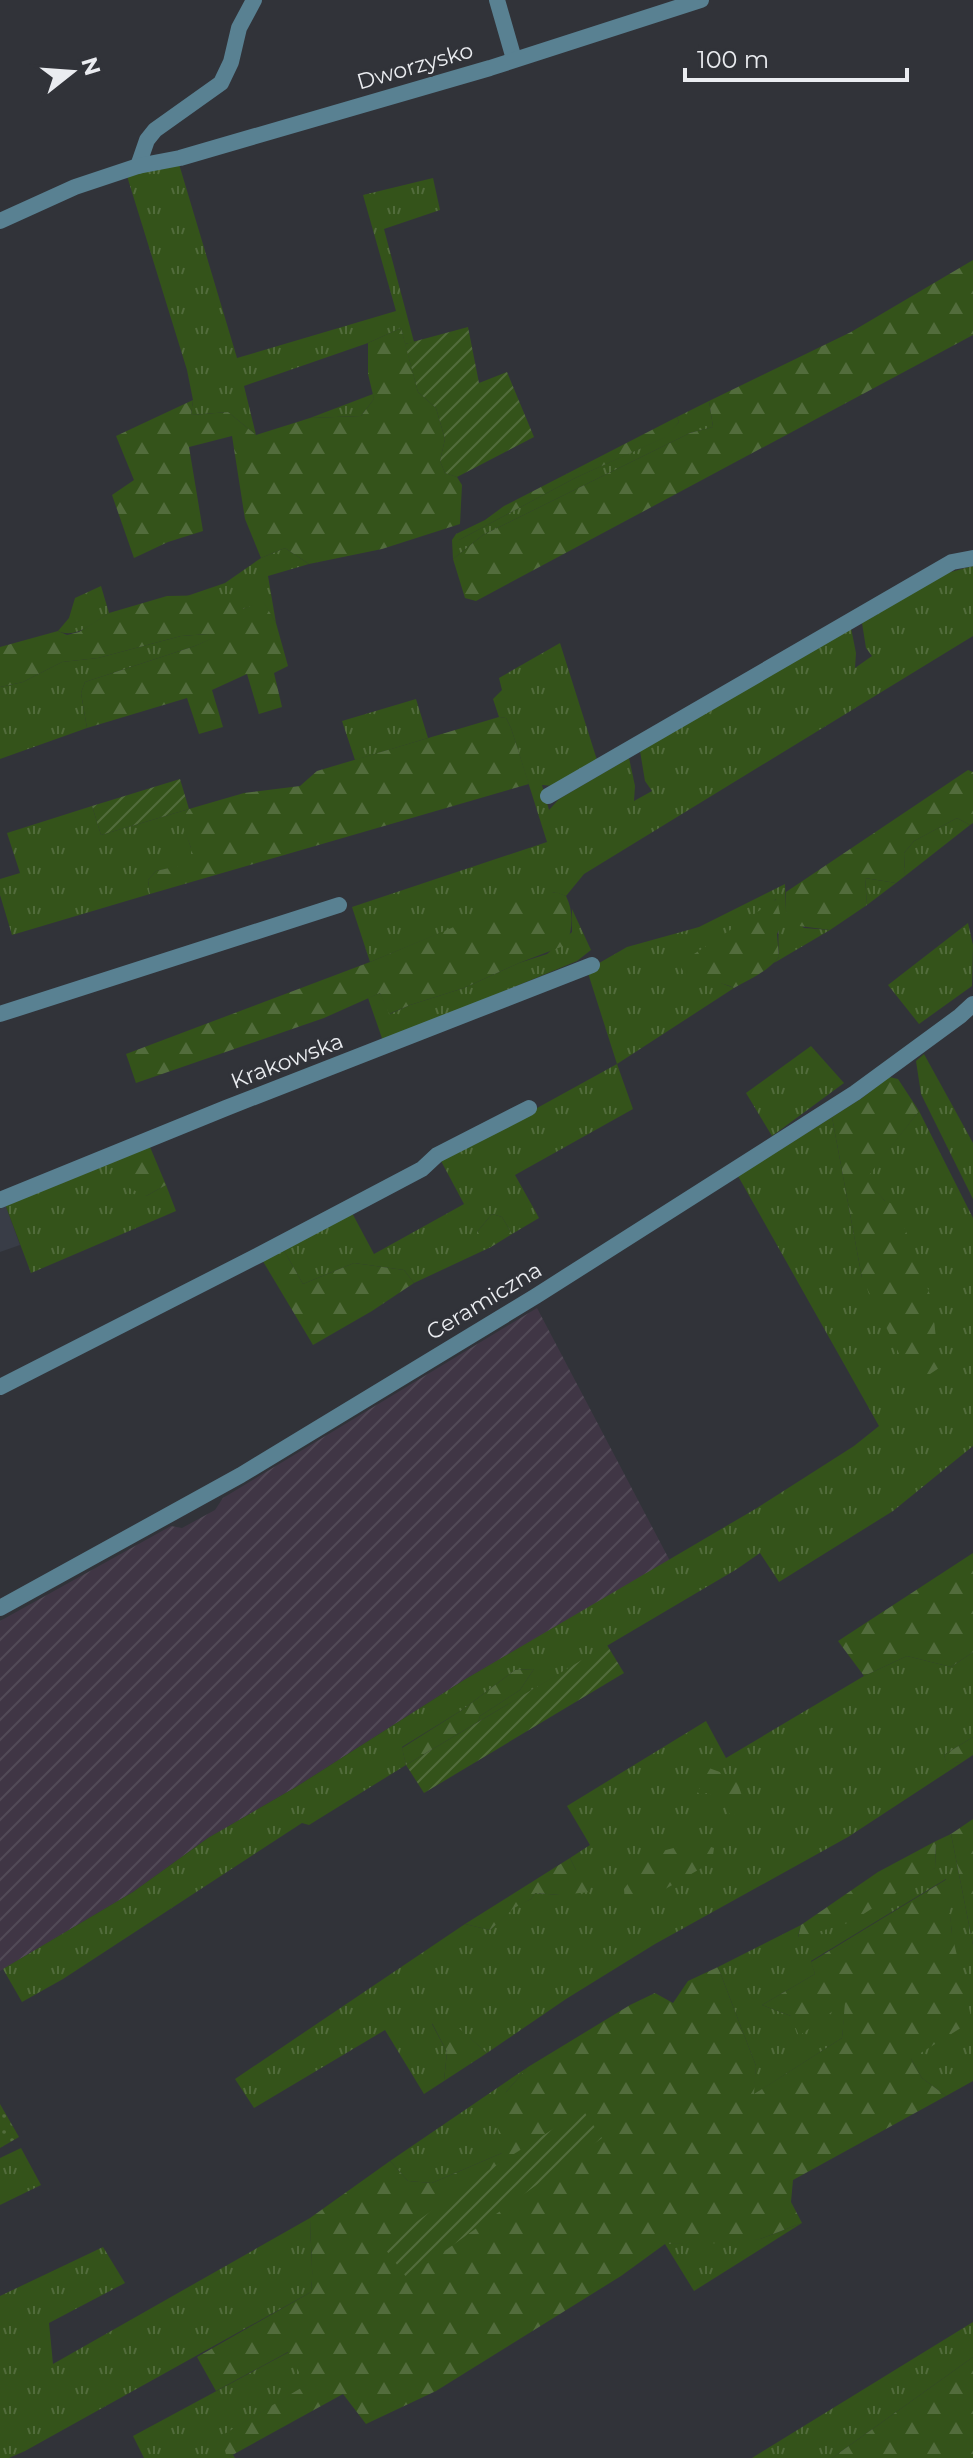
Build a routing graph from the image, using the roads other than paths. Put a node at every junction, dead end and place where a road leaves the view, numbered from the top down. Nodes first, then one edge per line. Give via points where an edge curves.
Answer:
1 (254, 0) edge
2 (497, 0) edge
3 (701, 0) edge
4 (514, 59) junction
5 (138, 166) junction
6 (0, 221) edge
7 (973, 558) edge
8 (548, 796) dead end
9 (339, 905) dead end
10 (592, 965) dead end
11 (973, 1004) edge
12 (0, 1014) edge
13 (529, 1108) dead end
14 (0, 1200) edge
15 (0, 1387) edge
16 (0, 1608) edge

1 - 5 street via 221,83 155,130
2 - 4 street
3 - 4 street, Dworzysko
4 - 5 street, Dworzysko
5 - 6 street, Dworzysko
7 - 8 street via 952,562
9 - 12 street
10 - 14 street, Krakowska
11 - 16 street, Ceramiczna via 855,1093 536,1296 241,1475
13 - 15 street via 261,1254

